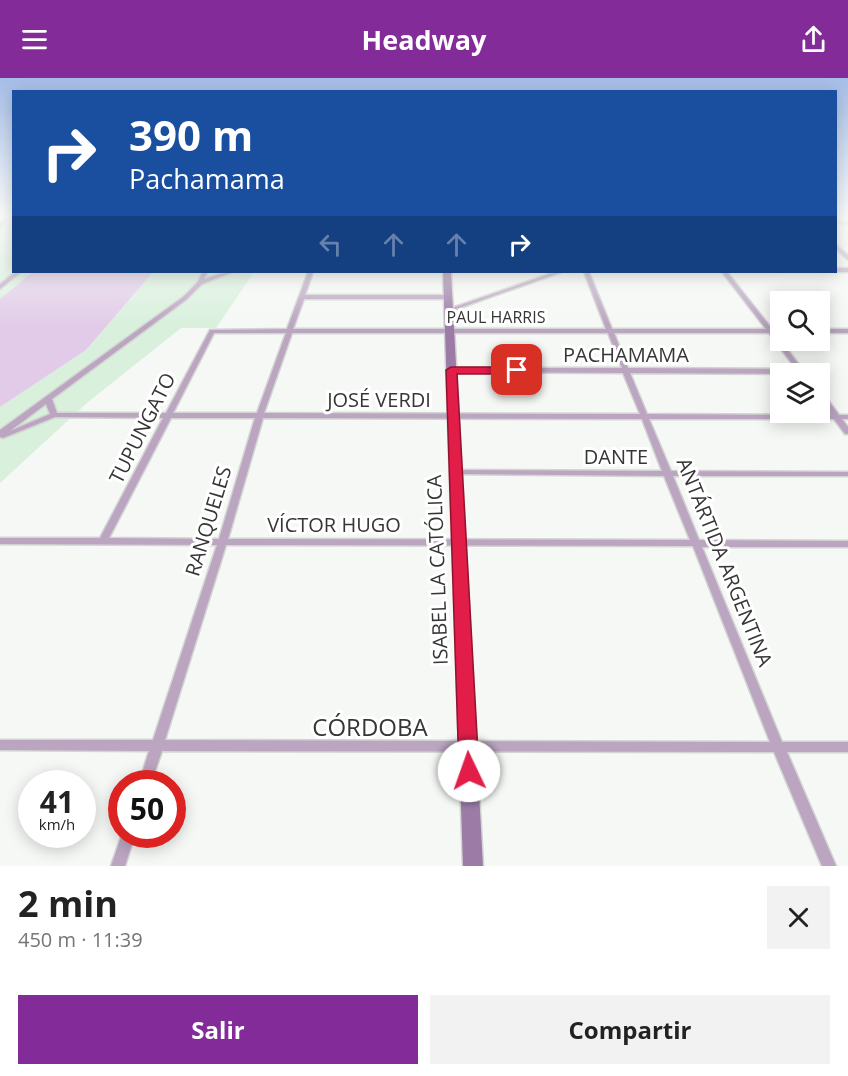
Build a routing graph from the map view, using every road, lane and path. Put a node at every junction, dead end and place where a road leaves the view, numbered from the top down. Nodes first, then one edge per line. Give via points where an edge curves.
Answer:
1 (17, 273) edge
2 (205, 273) edge
3 (227, 273) edge
4 (310, 273) edge
5 (447, 273) edge
6 (556, 273) edge
7 (586, 273) edge
8 (726, 273) edge
9 (200, 283) junction
10 (0, 287) edge
11 (302, 297) junction
12 (448, 297) junction
13 (449, 310) junction
14 (770, 330) edge
15 (212, 331) joint
16 (289, 331) junction
17 (450, 331) junction
18 (610, 331) junction
19 (770, 331) edge
20 (830, 331) edge
21 (848, 332) edge
22 (786, 351) edge
23 (795, 363) edge
24 (451, 370) junction
25 (626, 370) junction
26 (770, 372) edge
27 (48, 399) junction
28 (830, 407) edge
29 (167, 415) junction
30 (260, 415) junction
31 (54, 416) junction
32 (453, 416) junction
33 (645, 417) junction
34 (838, 417) junction
35 (848, 417) edge
36 (848, 432) edge
37 (0, 435) edge
38 (456, 472) junction
39 (668, 473) junction
40 (848, 474) edge
41 (103, 541) junction
42 (223, 541) junction
43 (0, 542) edge
44 (458, 542) junction
45 (696, 542) junction
46 (848, 544) edge
47 (0, 745) edge
48 (157, 746) junction
49 (468, 747) junction
50 (778, 747) junction
51 (848, 747) edge
52 (149, 770) edge
53 (124, 848) edge
54 (118, 866) edge
55 (473, 866) edge
56 (829, 866) edge

1 - 10 street
2 - 9 street
3 - 9 street
4 - 11 street, RANQUELES
5 - 12 main road, ISABEL LA CATÓLICA
6 - 13 street
7 - 18 street, ANTÁRTIDA ARGENTINA
8 - 14 street
9 - 27 street
11 - 12 street
11 - 16 street, RANQUELES
12 - 13 main road, ISABEL LA CATÓLICA
13 - 17 main road, ISABEL LA CATÓLICA
15 - 16 street, PAUL HARRIS
15 - 29 street, TUPUNGATO
16 - 17 street, PAUL HARRIS
16 - 30 street, RANQUELES
17 - 18 street, PAUL HARRIS
17 - 24 main road, ISABEL LA CATÓLICA
18 - 19 street, PAUL HARRIS
18 - 25 street, ANTÁRTIDA ARGENTINA
20 - 21 street
22 - 23 street
24 - 25 street, PACHAMAMA
24 - 32 main road, ISABEL LA CATÓLICA
25 - 26 street, PACHAMAMA
25 - 33 street, ANTÁRTIDA ARGENTINA
27 - 31 street
27 - 37 street
28 - 34 street
29 - 30 street, JOSÉ VERDI
29 - 31 street, JOSÉ VERDI
29 - 41 street, TUPUNGATO
30 - 32 street, JOSÉ VERDI
30 - 42 street, RANQUELES
31 - 37 street
32 - 33 street, JOSÉ VERDI
32 - 38 main road, ISABEL LA CATÓLICA
33 - 34 street, JOSÉ VERDI
33 - 39 street, ANTÁRTIDA ARGENTINA
34 - 35 street, JOSÉ VERDI
34 - 36 street
38 - 39 street, DANTE
38 - 44 main road, ISABEL LA CATÓLICA
39 - 40 street, DANTE
39 - 45 street, ANTÁRTIDA ARGENTINA
41 - 42 street, VÍCTOR HUGO
41 - 43 street, VÍCTOR HUGO
42 - 44 street, VÍCTOR HUGO
42 - 48 street, RANQUELES
44 - 45 street, VÍCTOR HUGO
44 - 49 main road, ISABEL LA CATÓLICA
45 - 46 street, VÍCTOR HUGO
45 - 50 street, ANTÁRTIDA ARGENTINA
47 - 48 street, CÓRDOBA
48 - 49 street, CÓRDOBA
48 - 52 street, RANQUELES
49 - 50 street, CÓRDOBA
49 - 55 main road, ISABEL LA CATÓLICA
50 - 51 street, CÓRDOBA
50 - 56 street, ANTÁRTIDA ARGENTINA
53 - 54 street

